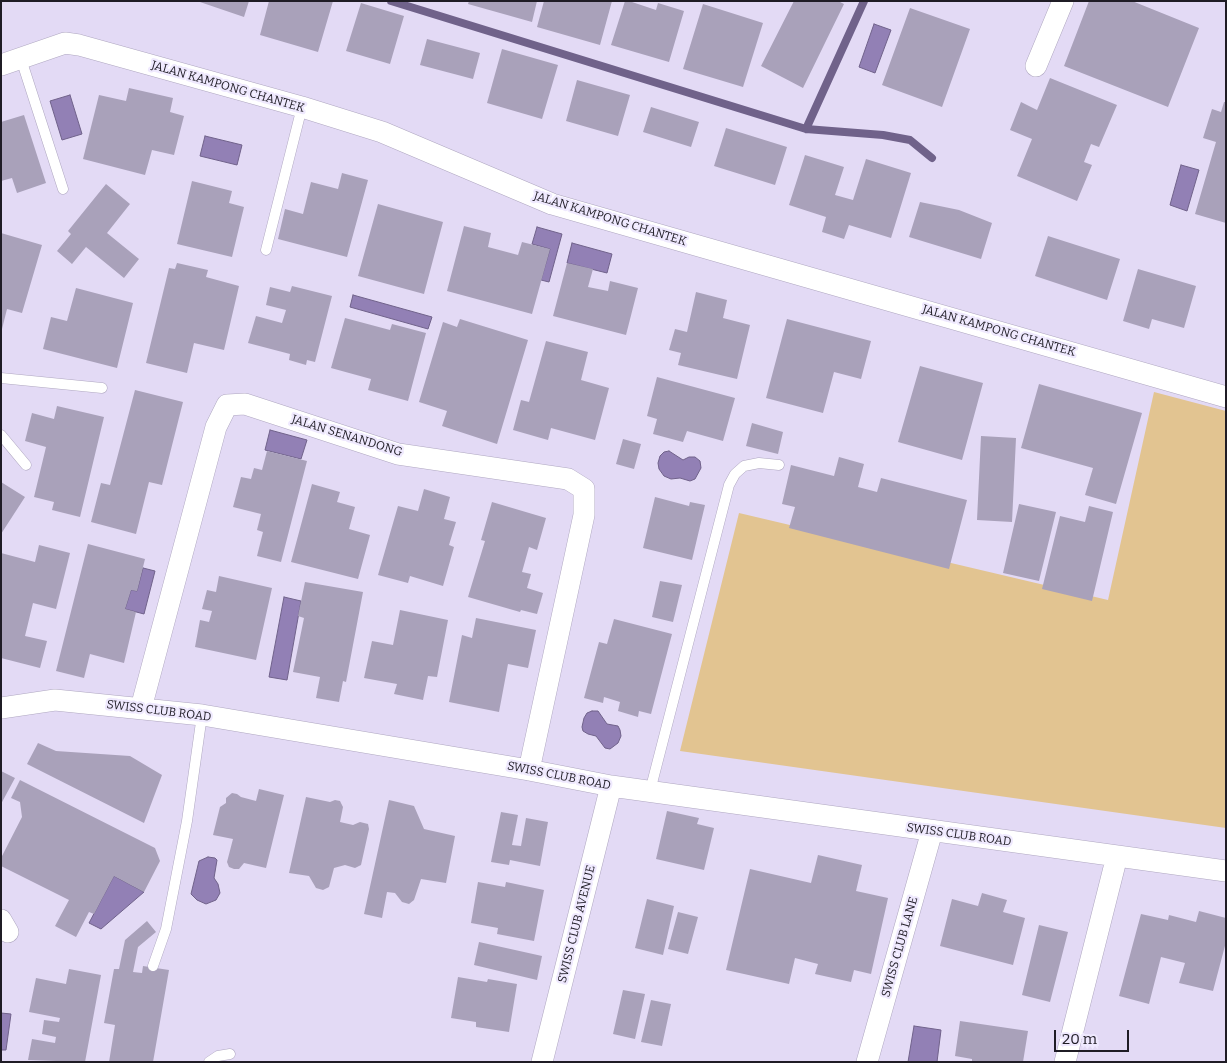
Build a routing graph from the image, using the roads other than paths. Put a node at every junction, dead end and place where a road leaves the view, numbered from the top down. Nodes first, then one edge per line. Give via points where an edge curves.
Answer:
1 (1063, 1) edge
2 (11, 62) edge
3 (1036, 66) dead end
4 (302, 107) junction
5 (63, 189) dead end
6 (266, 250) dead end
7 (1, 378) edge
8 (102, 388) dead end
9 (1226, 397) edge
10 (1, 435) edge
11 (26, 464) dead end
12 (779, 465) dead end
13 (1, 708) edge
14 (141, 708) junction
15 (202, 716) junction
16 (529, 770) junction
17 (611, 786) junction
18 (650, 791) junction
19 (932, 831) junction
20 (1117, 856) junction
21 (1226, 871) edge
22 (153, 966) dead end
23 (230, 1054) dead end
24 (209, 1062) edge
25 (542, 1062) edge
26 (868, 1062) edge
27 (1065, 1062) edge

1 - 3 street
2 - 4 street, JALAN KAMPONG CHANTEK via 65,43 79,45
2 - 5 lane
4 - 6 lane
4 - 9 street, JALAN KAMPONG CHANTEK via 382,132 552,204
7 - 8 lane
10 - 11 lane
12 - 18 lane via 759,463 744,466 729,486
13 - 14 street, SWISS CLUB ROAD via 55,700
14 - 15 street, SWISS CLUB ROAD
14 - 16 street, JALAN SENANDONG via 216,427 227,405 245,404 398,454 568,479 584,490 584,515
15 - 16 street, SWISS CLUB ROAD
15 - 22 lane via 182,848 166,929
16 - 17 street, SWISS CLUB ROAD
17 - 18 street, SWISS CLUB ROAD
17 - 25 street, SWISS CLUB AVENUE
18 - 19 street, SWISS CLUB ROAD
19 - 20 street, SWISS CLUB ROAD
19 - 26 street, SWISS CLUB LANE
20 - 21 street, SWISS CLUB ROAD
20 - 27 street
23 - 24 lane

